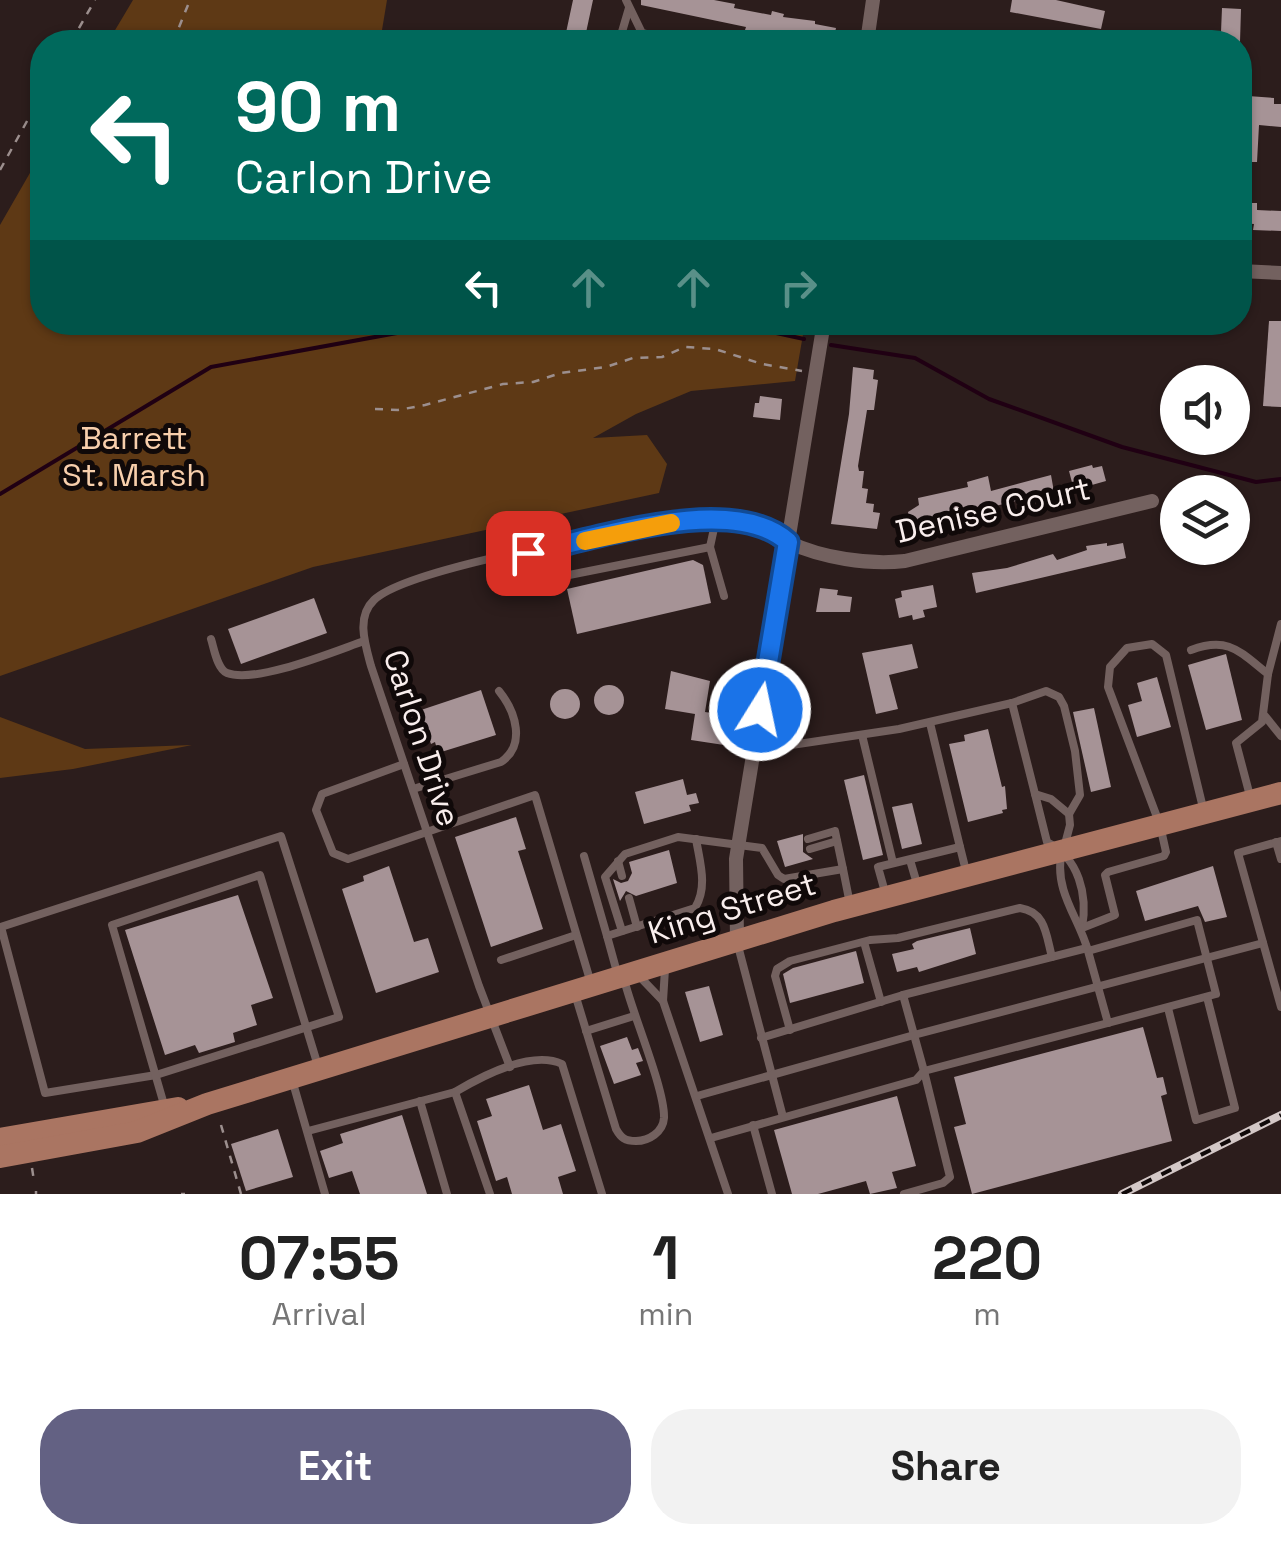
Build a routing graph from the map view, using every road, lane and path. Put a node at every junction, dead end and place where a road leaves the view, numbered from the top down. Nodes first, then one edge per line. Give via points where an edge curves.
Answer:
1 (95, 0) edge
2 (190, 0) edge
3 (873, 0) edge
4 (627, 4) edge
5 (78, 30) edge
6 (178, 30) edge
7 (622, 30) edge
8 (640, 30) edge
9 (869, 30) edge
10 (30, 116) edge
11 (0, 170) edge
12 (1252, 272) edge
13 (1281, 273) edge
14 (822, 335) edge
15 (804, 372) dead end
16 (374, 408) dead end
17 (1152, 502) dead end
18 (716, 518) junction
19 (788, 542) junction
20 (710, 547) junction
21 (528, 553) junction
22 (724, 596) dead end
23 (1281, 624) edge
24 (211, 639) dead end
25 (364, 641) junction
26 (1191, 650) dead end
27 (1268, 674) junction
28 (500, 691) dead end
29 (1012, 704) junction
30 (1264, 716) junction
31 (930, 723) junction
32 (862, 735) junction
33 (1281, 736) edge
34 (754, 744) junction
35 (404, 764) junction
36 (412, 789) junction
37 (1281, 793) edge
38 (1035, 794) junction
39 (1252, 801) junction
40 (1204, 813) junction
41 (1069, 814) junction
42 (1160, 825) junction
43 (427, 830) junction
44 (696, 839) junction
45 (1279, 842) edge
46 (738, 843) junction
47 (809, 844) dead end
48 (779, 847) dead end
49 (960, 847) junction
50 (1063, 850) junction
51 (765, 851) junction
52 (584, 856) dead end
53 (782, 857) dead end
54 (1281, 859) edge
55 (772, 860) junction
56 (910, 860) junction
57 (618, 861) junction
58 (892, 863) junction
59 (842, 870) junction
60 (967, 874) junction
61 (622, 876) dead end
62 (918, 888) junction
63 (886, 896) junction
64 (629, 898) dead end
65 (851, 906) junction
66 (637, 927) junction
67 (1082, 928) junction
68 (622, 932) junction
69 (576, 935) junction
70 (607, 936) junction
71 (736, 939) junction
72 (864, 942) junction
73 (1263, 942) junction
74 (1088, 950) junction
75 (1052, 957) junction
76 (1206, 957) junction
77 (500, 960) dead end
78 (668, 960) junction
79 (624, 974) junction
80 (582, 987) junction
81 (1098, 987) junction
82 (903, 996) junction
83 (1207, 997) junction
84 (663, 1001) junction
85 (880, 1002) junction
86 (1281, 1007) edge
87 (1168, 1008) junction
88 (491, 1016) junction
89 (634, 1016) junction
90 (1108, 1023) junction
91 (306, 1028) junction
92 (790, 1030) junction
93 (586, 1031) junction
94 (914, 1034) junction
95 (761, 1038) junction
96 (510, 1067) junction
97 (319, 1070) junction
98 (924, 1071) junction
99 (156, 1074) junction
100 (772, 1076) junction
101 (292, 1078) junction
102 (455, 1092) junction
103 (697, 1096) junction
104 (420, 1102) junction
105 (206, 1104) junction
106 (165, 1109) junction
107 (783, 1117) junction
108 (221, 1125) dead end
109 (753, 1126) junction
110 (308, 1131) junction
111 (712, 1138) junction
112 (0, 1139) edge
113 (0, 1157) edge
114 (32, 1166) dead end
115 (34, 1181) dead end
116 (241, 1194) edge
117 (325, 1194) edge
118 (446, 1194) edge
119 (490, 1194) edge
120 (602, 1194) edge
121 (728, 1194) edge
122 (772, 1194) edge
123 (904, 1194) edge

1 - 5 path
2 - 6 path
3 - 9 street
4 - 7 lane
4 - 8 lane
10 - 11 path
12 - 13 street
14 - 19 street
15 - 16 path via 685,347 425,405
17 - 19 street, Denise Court via 905,561 871,562
18 - 19 lane, Carlon Drive via 768,527
18 - 20 lane
18 - 21 lane, Carlon Drive
19 - 34 street
20 - 21 lane via 534,582
20 - 22 lane
21 - 25 lane, Carlon Drive via 389,590 364,615
23 - 27 lane
24 - 25 lane via 228,674 293,666
25 - 35 lane, Carlon Drive
26 - 27 lane via 1229,645
27 - 30 lane
28 - 36 lane via 516,730 512,754
29 - 31 lane
29 - 38 lane
29 - 41 lane via 1046,691 1059,696 1080,782
30 - 33 lane
30 - 39 lane via 1236,743
31 - 32 lane
31 - 49 lane
32 - 34 lane via 778,748
32 - 58 lane
34 - 46 street
35 - 36 lane, Carlon Drive
35 - 43 lane via 322,794 316,810 334,854 342,858
36 - 43 lane, Carlon Drive
37 - 39 main road, King Street
38 - 41 lane
38 - 50 lane via 1047,842
39 - 40 main road, King Street
40 - 42 main road, King Street
40 - 42 lane via 1166,655 1152,644 1134,645 1114,660 1108,687
41 - 50 lane
42 - 50 main road, King Street
42 - 67 lane via 1164,856 1108,872 1114,914
43 - 69 lane via 534,795
43 - 88 lane, Carlon Drive
44 - 46 lane
44 - 57 lane via 678,838
44 - 66 lane via 701,898 694,908
45 - 54 lane
45 - 73 lane via 1238,852
46 - 51 lane
46 - 71 street
47 - 59 lane via 836,836
48 - 51 lane
49 - 56 lane
49 - 60 lane
50 - 60 main road, King Street
50 - 67 lane via 1086,906
50 - 67 lane via 1058,872
51 - 55 lane
52 - 70 lane
53 - 55 lane
55 - 59 lane via 784,878
56 - 58 lane
56 - 62 lane
57 - 61 lane
57 - 68 lane via 606,877
58 - 63 lane via 878,867
59 - 65 lane
60 - 62 main road, King Street
62 - 63 main road, King Street
63 - 65 main road, King Street
64 - 66 lane
65 - 71 main road, King Street
66 - 68 lane
67 - 74 lane
68 - 70 lane
69 - 77 lane
69 - 80 lane
70 - 79 lane
71 - 78 main road, King Street
71 - 95 lane
72 - 75 lane via 1027,908 1041,919
72 - 85 lane
72 - 92 lane via 777,969
73 - 76 lane
73 - 86 lane
74 - 75 lane
74 - 76 lane via 1198,920
74 - 81 lane
75 - 82 lane
76 - 81 lane
76 - 83 lane via 1216,994
78 - 79 main road, King Street
78 - 84 lane
79 - 80 main road, King Street
79 - 84 lane via 644,979
79 - 89 lane
80 - 88 main road, King Street
80 - 93 lane
81 - 90 lane
81 - 94 lane
82 - 85 lane
82 - 94 lane
83 - 87 lane
83 - 87 lane via 1235,1108 1196,1120
84 - 103 lane
85 - 92 lane
87 - 90 lane
88 - 96 lane, Carlon Drive
88 - 97 main road, King Street
89 - 93 lane
89 - 93 lane via 664,1121 656,1135 640,1141 620,1136
90 - 98 lane
91 - 97 lane
91 - 99 lane
91 - 99 lane via 260,875 112,925
91 - 99 lane via 339,1017 281,836 1,927 45,1092
92 - 95 lane
94 - 98 lane
94 - 100 lane
95 - 100 lane
96 - 102 lane
96 - 120 lane via 550,1058 562,1064
97 - 101 main road, King Street
98 - 107 lane via 916,1080
98 - 123 lane via 950,1177
99 - 106 lane
100 - 103 lane
100 - 107 lane
101 - 105 main road, King Street
101 - 110 lane
102 - 104 lane
102 - 119 lane
103 - 111 lane
104 - 110 lane
104 - 118 lane
105 - 106 main road, King Street
105 - 113 main road, King Street via 137,1132
106 - 112 main road, King Street
107 - 109 lane
108 - 116 path
109 - 111 lane
109 - 122 lane
110 - 117 lane
111 - 121 lane
114 - 115 path

